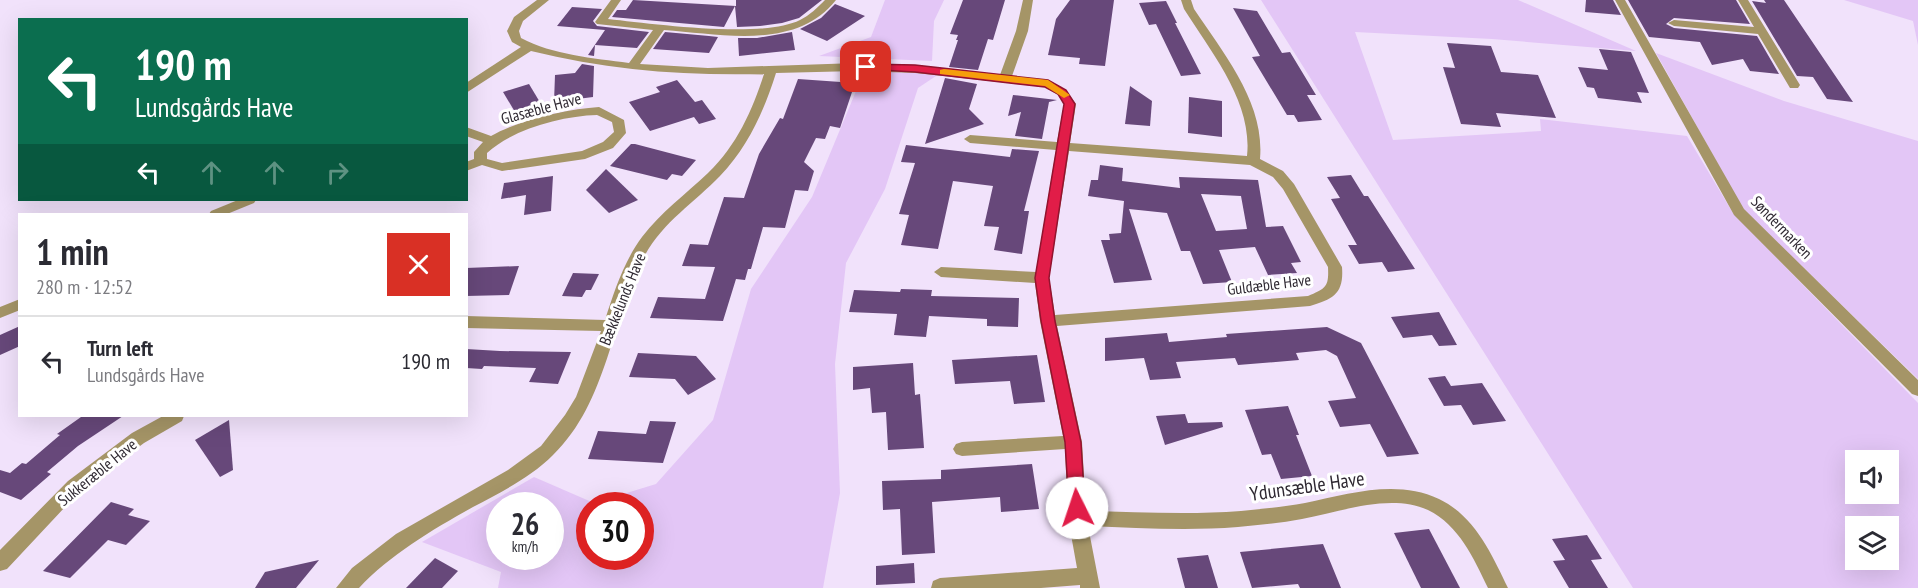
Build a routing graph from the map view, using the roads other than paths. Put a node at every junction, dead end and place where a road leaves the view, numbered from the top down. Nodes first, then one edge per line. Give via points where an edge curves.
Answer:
1 (543, 0) edge
2 (616, 0) edge
3 (831, 0) edge
4 (1028, 0) edge
5 (1186, 0) edge
6 (1620, 0) edge
7 (1743, 0) edge
8 (1674, 23) dead end
9 (661, 27) junction
10 (1761, 31) junction
11 (529, 47) junction
12 (632, 67) junction
13 (771, 71) junction
14 (1005, 79) junction
15 (1794, 85) dead end
16 (468, 88) edge
17 (468, 131) edge
18 (970, 139) dead end
19 (492, 141) junction
20 (1064, 147) junction
21 (481, 161) junction
22 (1253, 161) junction
23 (468, 167) edge
24 (247, 201) edge
25 (218, 213) edge
26 (941, 272) dead end
27 (1042, 278) junction
28 (18, 305) edge
29 (0, 313) edge
30 (1048, 321) junction
31 (468, 322) edge
32 (611, 326) junction
33 (1918, 390) edge
34 (174, 417) edge
35 (1073, 442) junction
36 (962, 450) dead end
37 (1077, 518) junction
38 (0, 563) edge
39 (1089, 582) edge
40 (939, 587) edge
41 (346, 588) edge
42 (1498, 588) edge

1 - 11 street via 519,20 513,31 516,40
2 - 9 street via 601,22
3 - 9 street via 822,12 806,21 766,31
4 - 14 street
5 - 22 street via 1236,85 1252,122 1256,150
6 - 33 street, Søndermarken via 1739,212
7 - 10 street
8 - 10 street
9 - 12 street
10 - 15 street
11 - 12 street
11 - 16 street
12 - 13 street
13 - 14 street via 885,68
13 - 32 street, Bækkelunds Have via 759,110 725,163 655,230 638,254
14 - 20 street via 1048,84 1062,92 1070,104
17 - 19 street, Glasæble Have
18 - 20 street, Guldæble Have
19 - 21 street, Glasæble Have via 480,152
19 - 21 street, Glasæble Have via 507,132 577,112 599,111 618,120 620,127 620,133 608,145 585,155 502,167
20 - 22 street, Guldæble Have
20 - 27 street
21 - 23 street
22 - 30 street, Guldæble Have via 1278,174 1335,267 1336,282 1329,293 1310,301
24 - 25 street
26 - 27 street
27 - 30 street
28 - 29 street
30 - 35 street
31 - 32 street
32 - 41 street, Bækkelunds Have via 589,386 556,441 501,484 390,547
34 - 38 street, Sukkeræble Have via 138,438 74,486
35 - 36 street
35 - 37 street
37 - 39 street
37 - 42 street, Ydunsæble Have via 1199,521 1284,514 1394,495 1414,498 1453,516 1467,530
39 - 40 street

